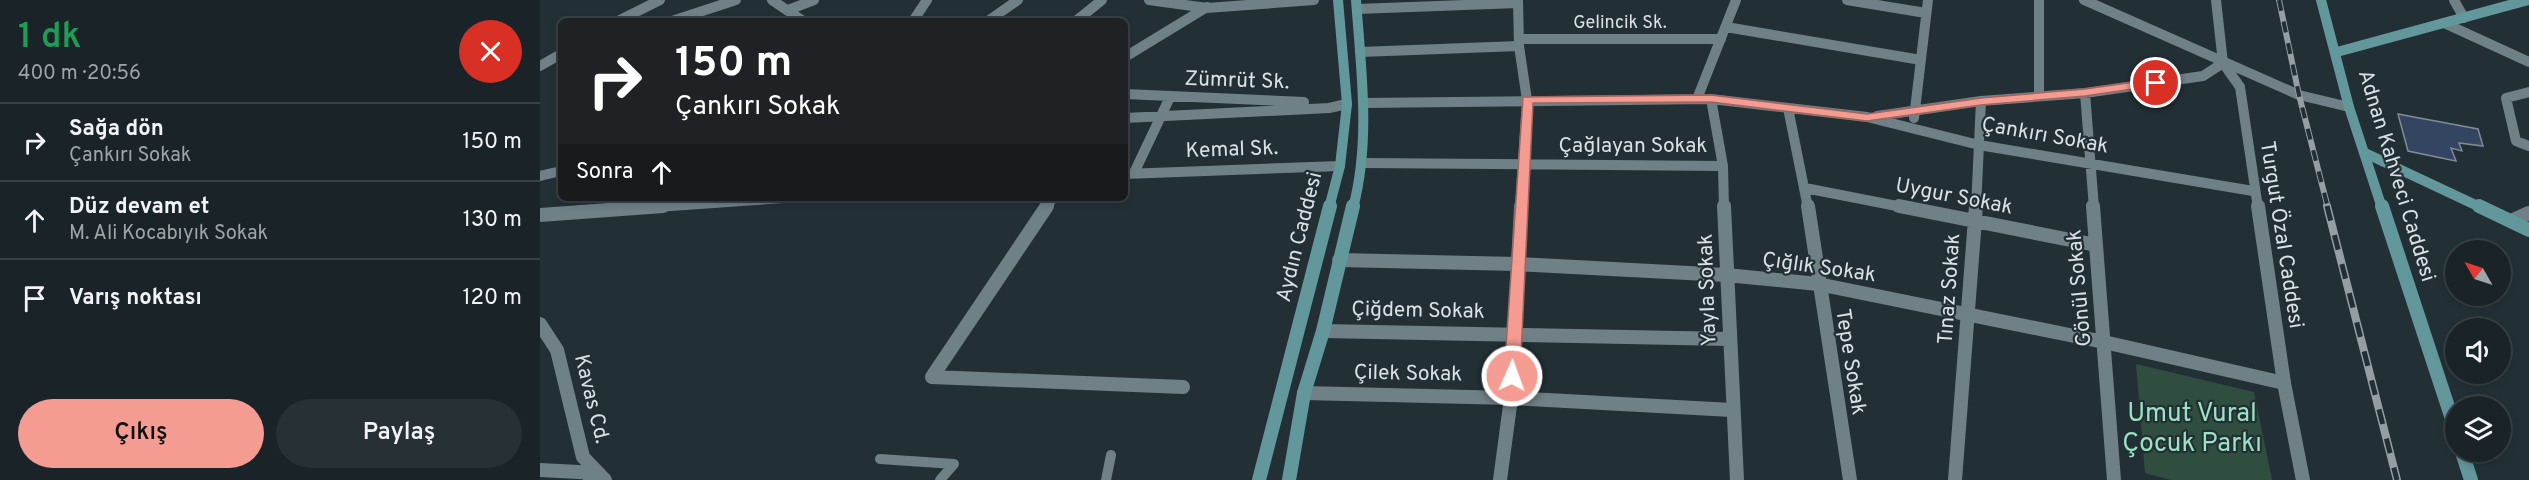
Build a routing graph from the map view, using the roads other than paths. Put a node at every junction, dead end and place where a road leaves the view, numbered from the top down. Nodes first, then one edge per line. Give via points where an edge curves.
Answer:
1 (660, 0) edge
2 (736, 0) edge
3 (772, 0) edge
4 (814, 0) edge
5 (927, 0) edge
6 (1017, 0) edge
7 (1102, 0) edge
8 (1149, 0) edge
9 (1314, 0) edge
10 (1338, 0) edge
11 (1737, 0) edge
12 (1847, 0) edge
13 (1928, 0) edge
14 (2039, 0) edge
15 (2216, 0) edge
16 (2321, 0) edge
17 (2454, 0) edge
18 (2088, 1) edge
19 (2528, 1) edge
20 (1518, 2) edge
21 (1208, 4) edge
22 (1356, 5) edge
23 (788, 10) junction
24 (1926, 13) junction
25 (624, 18) edge
26 (681, 18) edge
27 (798, 18) edge
28 (915, 18) edge
29 (992, 18) edge
30 (1080, 18) edge
31 (2464, 18) junction
32 (2445, 23) junction
33 (1726, 27) junction
34 (1721, 39) junction
35 (1519, 43) junction
36 (1360, 51) junction
37 (2337, 52) junction
38 (1128, 55) edge
39 (558, 56) edge
40 (1921, 60) junction
41 (2529, 62) edge
42 (2223, 63) junction
43 (540, 66) edge
44 (2529, 92) edge
45 (2085, 93) junction
46 (1128, 94) edge
47 (1170, 96) junction
48 (2039, 96) junction
49 (1697, 99) junction
50 (1711, 99) junction
51 (1527, 100) junction
52 (1981, 101) junction
53 (1364, 103) junction
54 (1347, 104) junction
55 (2349, 107) junction
56 (1788, 108) junction
57 (1915, 111) junction
58 (1162, 116) junction
59 (1867, 117) junction
60 (1128, 118) edge
61 (1912, 128) junction
62 (1979, 145) junction
63 (2529, 146) edge
64 (2365, 153) junction
65 (1362, 163) junction
66 (2090, 164) junction
67 (1524, 165) junction
68 (1340, 166) junction
69 (1723, 166) junction
70 (558, 172) edge
71 (1130, 173) edge
72 (540, 176) edge
73 (1805, 188) junction
74 (2253, 191) junction
75 (741, 201) edge
76 (1051, 201) edge
77 (2529, 213) edge
78 (540, 215) edge
79 (1975, 221) junction
80 (2511, 222) junction
81 (2529, 230) edge
82 (2096, 245) junction
83 (1339, 260) junction
84 (1516, 264) junction
85 (1726, 275) junction
86 (1818, 284) junction
87 (1968, 315) junction
88 (540, 324) edge
89 (1323, 330) junction
90 (1513, 334) junction
91 (1729, 339) junction
92 (2104, 342) junction
93 (2284, 383) junction
94 (1183, 387) dead end
95 (1304, 393) junction
96 (1511, 398) junction
97 (2445, 398) edge
98 (1732, 410) junction
99 (1111, 454) dead end
100 (880, 459) dead end
101 (2465, 462) edge
102 (540, 470) edge
103 (598, 478) edge
104 (940, 480) edge
105 (1106, 480) edge
106 (1259, 480) edge
107 (1288, 480) edge
108 (1500, 480) edge
109 (1737, 480) edge
110 (1850, 480) edge
111 (1954, 480) edge
112 (2114, 480) edge
113 (2302, 480) edge
114 (2471, 480) edge

1 - 25 street
2 - 26 street
3 - 23 street
4 - 23 street
5 - 28 street
6 - 29 street
7 - 30 street
8 - 21 street
9 - 21 street
10 - 54 main road, Aydın Caddesi
11 - 33 street
12 - 24 street
13 - 24 street
14 - 48 street
15 - 42 street, Turgut Özal Caddesi
16 - 37 main road, Adnan Kahveci Caddesi
17 - 31 street
18 - 42 street
19 - 31 main road
20 - 22 street
20 - 35 street
21 - 38 street
22 - 36 main road, Aydın Caddesi
23 - 27 street
24 - 40 street
31 - 32 main road
32 - 37 main road
32 - 41 street
33 - 34 street
33 - 40 street
34 - 35 street, Gelincik Sk.
34 - 49 street
35 - 36 street, Gelincik Sk.
35 - 51 street
36 - 53 main road, Aydın Caddesi
37 - 55 main road, Adnan Kahveci Caddesi
39 - 43 street
40 - 57 street
42 - 45 street via 2203,76
42 - 55 street via 2299,94
42 - 74 street, Turgut Özal Caddesi via 2240,87
44 - 63 street via 2506,98 2516,141
45 - 48 street
45 - 66 street, Gönül Sokak
46 - 47 street, Zümrüt Sk.
47 - 54 street, Zümrüt Sk.
47 - 58 street
48 - 52 street
49 - 50 street, Çankırı Sokak
49 - 51 street, Çankırı Sokak
50 - 56 street, Çankırı Sokak
50 - 69 street, Yayla Sokak
51 - 53 street, Çankırı Sokak
51 - 67 street
52 - 57 street
52 - 62 street, Tınaz Sokak
53 - 54 street, Çankırı Sokak
53 - 65 main road, Aydın Caddesi
54 - 58 street
54 - 68 main road, Aydın Caddesi
55 - 64 main road, Adnan Kahveci Caddesi
56 - 59 street, Çankırı Sokak
56 - 73 street, Tepe Sokak
57 - 59 street
57 - 61 street
58 - 60 street
58 - 71 street
59 - 61 street, Çankırı Sokak
61 - 62 street, Çankırı Sokak
62 - 66 street, Çankırı Sokak
62 - 79 street, Tınaz Sokak
64 - 80 main road
64 - 97 main road, Adnan Kahveci Caddesi
65 - 67 street, Çağlayan Sokak
65 - 83 main road, Aydın Caddesi
66 - 74 street, Çankırı Sokak
66 - 82 street, Gönül Sokak
67 - 69 street, Çağlayan Sokak
67 - 84 street
68 - 71 street, Kemal Sk.
68 - 106 main road, Aydın Caddesi
69 - 85 street, Yayla Sokak
70 - 72 street
73 - 79 street, Uygur Sokak
73 - 86 street, Tepe Sokak
74 - 93 street, Turgut Özal Caddesi
75 - 78 street
76 - 94 street via 932,377
77 - 80 street
79 - 82 street, Uygur Sokak
79 - 87 street, Tınaz Sokak
80 - 81 main road
82 - 92 street, Gönül Sokak
83 - 84 street, Çığlık Sokak
83 - 89 main road, Aydın Caddesi
84 - 85 street, Çığlık Sokak
84 - 90 street
85 - 86 street, Çığlık Sokak
85 - 91 street, Yayla Sokak
86 - 87 street, Çığlık Sokak
86 - 110 street, Tepe Sokak
87 - 92 street, Çığlık Sokak
87 - 111 street, Tınaz Sokak
88 - 103 street, Kavas Cd. via 557,350 584,457
89 - 90 street, Çiğdem Sokak
89 - 95 main road, Aydın Caddesi
90 - 91 street, Çiğdem Sokak
90 - 96 street
91 - 98 street, Yayla Sokak
92 - 93 street, Çığlık Sokak
92 - 112 street, Gönül Sokak
93 - 113 street, Turgut Özal Caddesi
95 - 96 street, Çilek Sokak
95 - 107 main road, Aydın Caddesi
96 - 98 street, Çilek Sokak
96 - 108 street
98 - 109 street, Yayla Sokak
99 - 105 lane
100 - 104 lane via 954,464
101 - 114 main road
102 - 103 street

